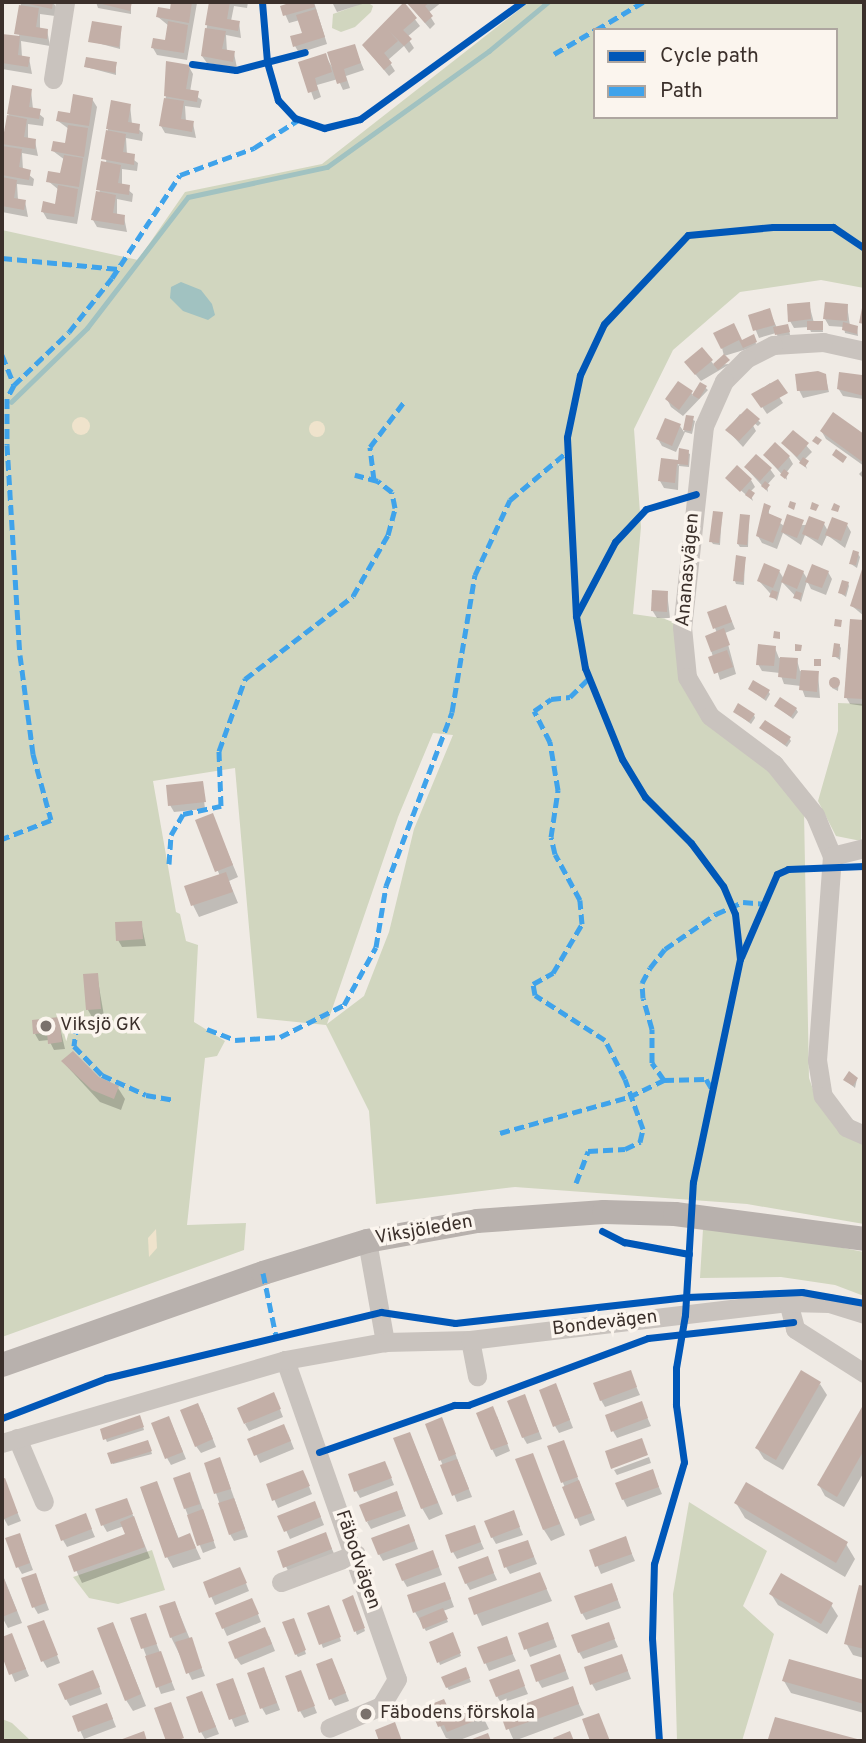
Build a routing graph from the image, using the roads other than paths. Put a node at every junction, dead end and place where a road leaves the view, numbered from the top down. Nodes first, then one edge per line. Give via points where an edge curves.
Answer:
1 (65, 2) edge
2 (53, 79) dead end
3 (864, 351) edge
4 (864, 848) edge
5 (832, 856) junction
6 (864, 1135) edge
7 (864, 1239) edge
8 (367, 1241) junction
9 (788, 1302) junction
10 (864, 1314) edge
11 (470, 1340) junction
12 (385, 1342) junction
13 (285, 1360) junction
14 (2, 1365) edge
15 (864, 1373) edge
16 (477, 1376) dead end
17 (10, 1440) edge
18 (44, 1502) dead end
19 (356, 1554) junction
20 (281, 1582) dead end
21 (329, 1728) dead end

1 - 2 street
3 - 5 street, Ananasvägen via 823,342 774,345 746,359 724,382 704,426 682,627 687,677 710,716 774,764 815,815
4 - 5 street
5 - 6 street, Ananasvägen via 817,1060 823,1096 846,1127
7 - 8 main road, Viksjöleden via 758,1222 604,1212 477,1221
8 - 12 street
8 - 14 main road, Viksjöleden via 199,1293
9 - 10 street, Bondevägen via 829,1303
9 - 11 street, Bondevägen
9 - 15 street via 795,1329
11 - 12 street, Bondevägen
11 - 16 street
12 - 13 street, Bondevägen
13 - 17 street, Bondevägen
13 - 19 street, Fäbodvägen
17 - 18 street
19 - 20 street
19 - 21 street, Fäbodvägen via 397,1679 381,1706

